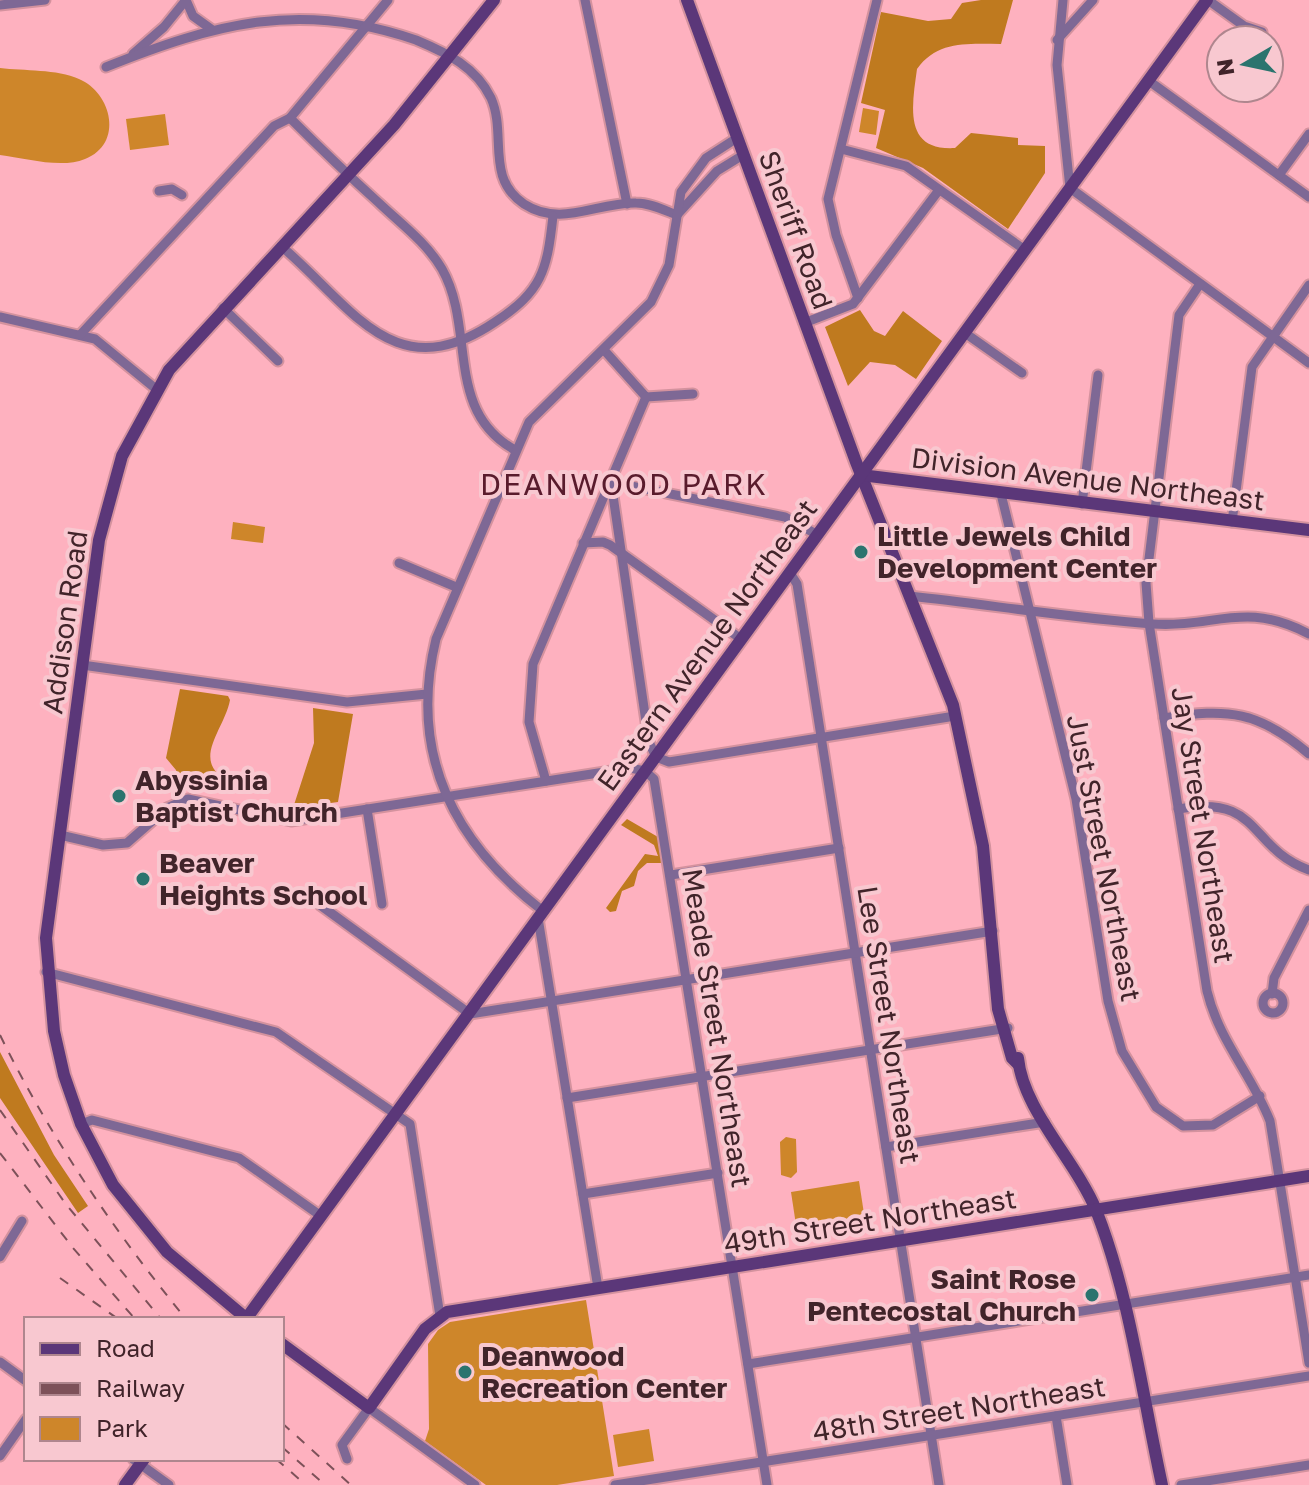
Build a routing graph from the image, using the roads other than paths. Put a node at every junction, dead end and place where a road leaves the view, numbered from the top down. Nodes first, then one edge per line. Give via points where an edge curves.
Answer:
1 (45, 0) edge
2 (186, 0) edge
3 (388, 0) edge
4 (494, 0) edge
5 (585, 0) edge
6 (687, 0) edge
7 (877, 0) edge
8 (1063, 0) edge
9 (1093, 0) edge
10 (1208, 0) edge
11 (0, 5) edge
12 (371, 22) junction
13 (1241, 24) edge
14 (211, 29) junction
15 (1057, 40) junction
16 (451, 55) junction
17 (129, 58) junction
18 (106, 67) dead end
19 (1149, 81) junction
20 (290, 118) junction
21 (1309, 134) edge
22 (737, 138) junction
23 (841, 149) junction
24 (743, 155) junction
25 (348, 175) junction
26 (1279, 175) junction
27 (1070, 188) junction
28 (939, 190) junction
29 (159, 191) dead end
30 (182, 195) dead end
31 (1309, 197) edge
32 (627, 204) junction
33 (677, 215) junction
34 (553, 216) junction
35 (281, 246) junction
36 (1025, 250) junction
37 (1200, 284) junction
38 (1309, 285) edge
39 (858, 298) junction
40 (223, 308) junction
41 (0, 317) edge
42 (804, 323) junction
43 (965, 333) junction
44 (80, 335) junction
45 (1272, 336) junction
46 (461, 344) junction
47 (604, 350) junction
48 (278, 361) dead end
49 (1309, 363) edge
50 (1022, 373) dead end
51 (1098, 375) dead end
52 (156, 389) junction
53 (693, 394) dead end
54 (646, 397) junction
55 (515, 450) junction
56 (861, 475) junction
57 (611, 482) junction
58 (1001, 494) junction
59 (1082, 504) junction
60 (1154, 513) junction
61 (1232, 522) junction
62 (1309, 530) edge
63 (816, 534) junction
64 (583, 543) junction
65 (622, 555) junction
66 (399, 563) dead end
67 (790, 573) junction
68 (456, 587) junction
69 (910, 596) junction
70 (1027, 609) junction
71 (1149, 623) junction
72 (1309, 634) edge
73 (741, 639) junction
74 (82, 665) junction
75 (427, 694) junction
76 (955, 716) junction
77 (1164, 718) junction
78 (821, 738) junction
79 (1309, 754) edge
80 (656, 757) junction
81 (645, 771) junction
82 (546, 781) junction
83 (447, 796) junction
84 (367, 809) junction
85 (1178, 809) junction
86 (60, 835) junction
87 (839, 848) junction
88 (1309, 870) edge
89 (671, 875) junction
90 (382, 904) dead end
91 (320, 905) dead end
92 (1309, 910) edge
93 (540, 915) junction
94 (993, 931) junction
95 (855, 953) junction
96 (46, 972) junction
97 (688, 979) junction
98 (1272, 994) dead end
99 (552, 1001) junction
100 (470, 1014) junction
101 (1005, 1029) junction
102 (871, 1051) junction
103 (703, 1077) junction
104 (1260, 1096) junction
105 (567, 1098) junction
106 (395, 1114) junction
107 (1045, 1122) junction
108 (81, 1124) junction
109 (886, 1147) junction
110 (718, 1173) junction
111 (1309, 1176) edge
112 (1280, 1181) junction
113 (583, 1194) junction
114 (1093, 1210) junction
115 (321, 1216) junction
116 (22, 1221) dead end
117 (901, 1242) junction
118 (0, 1257) edge
119 (733, 1267) junction
120 (1309, 1275) edge
121 (1296, 1277) junction
122 (598, 1288) junction
123 (1120, 1305) junction
124 (440, 1316) junction
125 (244, 1317) edge
126 (247, 1317) edge
127 (916, 1337) junction
128 (284, 1345) edge
129 (0, 1362) edge
130 (1309, 1363) edge
131 (748, 1364) junction
132 (1309, 1376) edge
133 (24, 1380) edge
134 (1141, 1402) junction
135 (369, 1408) junction
136 (1056, 1416) junction
137 (24, 1422) edge
138 (932, 1435) junction
139 (0, 1456) edge
140 (347, 1459) dead end
141 (139, 1461) edge
142 (764, 1462) junction
143 (1309, 1465) edge
144 (628, 1484) edge
145 (125, 1485) edge
146 (169, 1485) edge
147 (475, 1485) edge
148 (615, 1485) edge
149 (767, 1485) edge
150 (939, 1485) edge
151 (1067, 1485) edge
152 (1159, 1485) edge
153 (1181, 1485) edge

1 - 11 street
2 - 14 street via 193,16
2 - 17 street
3 - 12 street
4 - 16 main road, Addison Road
5 - 32 street
6 - 22 main road, Sheriff Road
7 - 23 street
8 - 15 street
9 - 15 street
10 - 13 street
10 - 19 main road, Eastern Avenue Northeast
12 - 14 street via 284,14
12 - 16 street
12 - 20 street
14 - 17 street
15 - 27 street
16 - 25 main road, Addison Road
16 - 34 street via 474,74 490,98 506,185 528,206
17 - 18 street
19 - 26 street
19 - 27 main road, Eastern Avenue Northeast
20 - 25 street
20 - 44 street via 274,126
21 - 26 street
22 - 24 main road, Sheriff Road
22 - 33 street via 696,170 681,192
23 - 28 street via 901,164
23 - 39 street via 828,205
24 - 33 street via 717,171
24 - 42 main road, Sheriff Road
25 - 35 main road, Addison Road
25 - 46 street via 436,260 452,291
26 - 31 street
27 - 36 main road, Eastern Avenue Northeast
27 - 37 street
28 - 36 street
28 - 39 street
29 - 30 street via 172,189
32 - 33 street
32 - 34 street
33 - 47 street via 660,288
34 - 46 street via 547,261 536,288 517,308
35 - 40 main road, Addison Road
35 - 46 street via 386,337 421,350
36 - 43 main road, Eastern Avenue Northeast
37 - 45 street
37 - 60 street, Jay Street Northeast via 1179,315
38 - 45 street
39 - 42 street via 846,309
40 - 48 street
40 - 52 main road, Addison Road
41 - 44 street
42 - 56 main road, Sheriff Road
43 - 50 street
43 - 56 main road, Eastern Avenue Northeast
44 - 52 street via 108,346
45 - 49 street
45 - 61 street via 1250,374
46 - 55 street via 477,412 491,434
47 - 54 street
47 - 55 street via 533,416
51 - 59 street
52 - 74 main road, Addison Road via 111,486
53 - 54 street
54 - 57 street
55 - 68 street
56 - 58 main road, Division Avenue Northeast
56 - 63 main road, Eastern Avenue Northeast
56 - 69 main road, Sheriff Road
57 - 63 street via 785,517
57 - 64 street
57 - 65 street
58 - 59 main road, Division Avenue Northeast
58 - 70 street, Just Street Northeast
59 - 60 main road, Division Avenue Northeast
60 - 61 main road, Division Avenue Northeast
60 - 71 street, Jay Street Northeast via 1146,583
61 - 62 main road, Division Avenue Northeast
63 - 67 main road, Eastern Avenue Northeast
64 - 65 street via 603,542
64 - 82 street via 529,683 529,722
65 - 73 street
65 - 80 street via 649,742
66 - 68 street
67 - 73 main road, Eastern Avenue Northeast
67 - 78 street, Lee Street Northeast via 797,584
68 - 75 street via 436,639
69 - 70 street
69 - 76 main road, Sheriff Road
70 - 71 street
70 - 104 street, Just Street Northeast via 1076,799 1110,1010 1126,1060 1156,1107 1183,1126 1213,1125
71 - 72 street via 1245,615 1275,619
71 - 77 street, Jay Street Northeast
73 - 80 main road, Eastern Avenue Northeast
74 - 75 street via 347,702
74 - 86 main road, Addison Road
75 - 83 street via 433,750
76 - 78 street
76 - 94 main road, Sheriff Road via 977,805
77 - 79 street via 1211,711 1243,714 1280,731
77 - 85 street, Jay Street Northeast
78 - 80 street via 669,762
78 - 87 street, Lee Street Northeast
80 - 81 main road, Eastern Avenue Northeast
81 - 82 street via 630,768
81 - 89 street, Meade Street Northeast via 655,780
81 - 93 main road, Eastern Avenue Northeast
82 - 83 street
83 - 84 street
83 - 93 street via 479,853
84 - 86 street via 291,821 188,799 167,808 127,843 103,845
84 - 90 street
85 - 88 street via 1210,804 1229,808 1287,859
85 - 104 street, Jay Street Northeast via 1211,1007 1223,1040
86 - 96 main road, Addison Road
87 - 89 street
87 - 95 street, Lee Street Northeast
89 - 97 street, Meade Street Northeast
91 - 100 street
92 - 98 street via 1274,978
93 - 99 street
93 - 100 main road, Eastern Avenue Northeast
94 - 95 street
94 - 101 main road, Sheriff Road
95 - 97 street
95 - 102 street, Lee Street Northeast
96 - 106 street via 276,1032
96 - 108 main road, Addison Road via 59,1054
97 - 99 street
97 - 103 street, Meade Street Northeast
99 - 100 street
99 - 105 street
100 - 106 main road, Eastern Avenue Northeast
101 - 102 street
101 - 107 main road, Sheriff Road via 1012,1058
102 - 103 street
102 - 109 street, Lee Street Northeast
103 - 105 street
103 - 110 street, Meade Street Northeast
104 - 112 street, Jay Street Northeast via 1273,1130
105 - 113 street
106 - 115 main road, Eastern Avenue Northeast
106 - 124 street via 410,1124
107 - 109 street
107 - 114 main road, Sheriff Road
108 - 115 street via 92,1120 239,1158
108 - 125 main road, Addison Road via 108,1177 140,1221 184,1268
109 - 117 street, Lee Street Northeast
110 - 113 street
110 - 119 street, Meade Street Northeast
111 - 112 main road, 49th Street Northeast
112 - 114 main road, 49th Street Northeast
112 - 121 street, Jay Street Northeast
113 - 122 street
114 - 117 main road, 49th Street Northeast
114 - 123 main road, Sheriff Road
115 - 126 main road, Eastern Avenue Northeast
116 - 118 street
117 - 119 main road, 49th Street Northeast
117 - 127 street, Lee Street Northeast
119 - 122 main road, 49th Street Northeast
119 - 131 street, Meade Street Northeast
120 - 121 street
121 - 123 street
121 - 130 street, Jay Street Northeast
122 - 124 main road, 49th Street Northeast
123 - 127 street
123 - 134 main road, Sheriff Road
124 - 135 main road
127 - 131 street
127 - 138 street, Lee Street Northeast
128 - 135 main road
129 - 133 street
131 - 142 street, Meade Street Northeast
132 - 134 street, 48th Street Northeast
134 - 136 street, 48th Street Northeast
134 - 152 main road, Sheriff Road
135 - 140 street via 342,1445
135 - 147 street
136 - 138 street, 48th Street Northeast
136 - 151 street
137 - 139 street
138 - 142 street, 48th Street Northeast
138 - 150 street, Lee Street Northeast
141 - 145 main road
141 - 146 street
142 - 144 street, 48th Street Northeast
142 - 149 street, Meade Street Northeast
143 - 153 street
144 - 148 street, 48th Street Northeast

